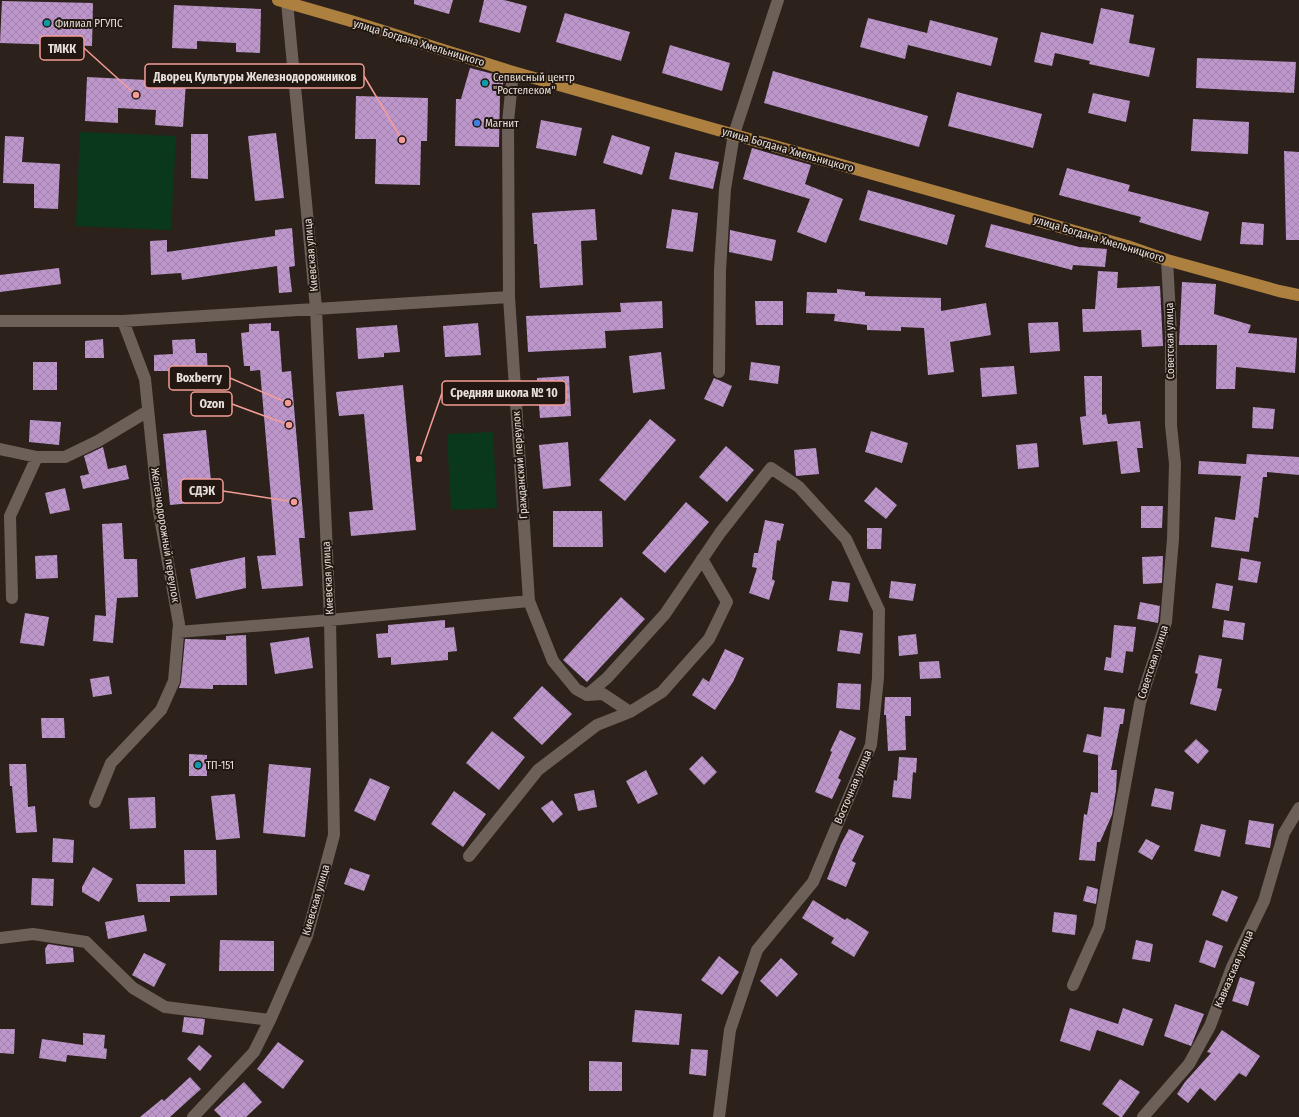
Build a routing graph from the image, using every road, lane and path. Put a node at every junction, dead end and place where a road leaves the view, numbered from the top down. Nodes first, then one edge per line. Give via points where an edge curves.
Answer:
1 (778, 0) edge
2 (282, 1) edge
3 (513, 72) junction
4 (734, 134) junction
5 (1166, 260) junction
6 (1299, 295) edge
7 (509, 296) junction
8 (316, 308) junction
9 (0, 321) edge
10 (123, 321) junction
11 (719, 372) dead end
12 (148, 411) junction
13 (0, 449) edge
14 (37, 457) junction
15 (702, 559) junction
16 (12, 598) dead end
17 (529, 601) junction
18 (330, 620) junction
19 (178, 632) junction
20 (587, 695) junction
21 (630, 712) junction
22 (95, 802) dead end
23 (1299, 808) edge
24 (469, 856) dead end
25 (0, 938) edge
26 (1073, 984) dead end
27 (270, 1020) junction
28 (193, 1117) edge
29 (719, 1117) edge
30 (1143, 1117) edge

1 - 4 street
2 - 3 main road, улица Богдана Хмельницкого
2 - 8 street, Киевская улица
3 - 4 main road, улица Богдана Хмельницкого
3 - 7 street, Гражданский переулок via 508,122
4 - 5 main road, улица Богдана Хмельницкого via 1127,246
4 - 11 street via 725,189 720,270
5 - 6 main road, улица Богдана Хмельницкого
5 - 26 street, Советская улица via 1171,333 1171,425 1175,464 1173,539 1166,622 1140,703 1100,927
7 - 8 street
7 - 17 street, Гражданский переулок
8 - 10 street
8 - 18 street, Киевская улица
9 - 10 street
10 - 12 street, Железнодорожный переулок via 145,379
12 - 14 street via 98,441 65,457
12 - 19 street, Железнодорожный переулок via 158,506 179,624
13 - 14 street
14 - 16 street via 10,516
15 - 20 street via 665,614 607,678
15 - 21 street via 727,602 708,639 662,692
15 - 29 street, Восточная улица via 771,468 799,487 846,539 879,610 878,678 871,745 814,882 757,950 730,1030
17 - 18 street
17 - 20 street, Гражданский переулок via 553,661 576,689
18 - 19 street
18 - 27 street, Киевская улица via 334,835 307,936
19 - 22 street, Железнодорожный переулок via 174,681 161,710 111,764
20 - 21 street via 603,694
21 - 24 street via 597,725 538,770
23 - 30 street, Кавказская улица via 1284,833 1264,901 1232,967 1210,1026 1189,1064
25 - 27 street via 33,934 86,942 133,988 165,1007
27 - 28 street, Киевская улица via 254,1052

